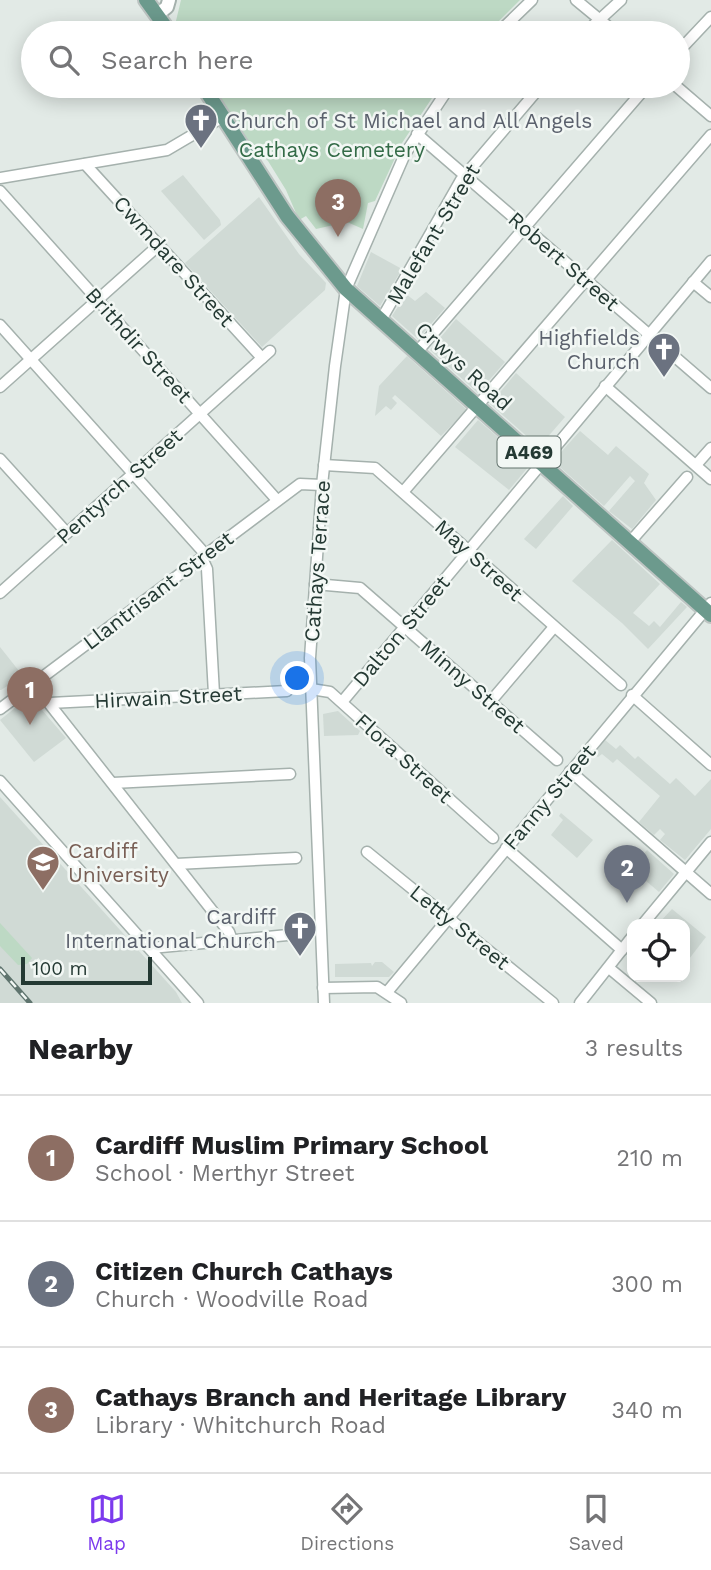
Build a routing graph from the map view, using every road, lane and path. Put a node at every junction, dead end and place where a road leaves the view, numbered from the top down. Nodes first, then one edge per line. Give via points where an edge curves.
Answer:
1 (146, 0) edge
2 (169, 0) edge
3 (532, 0) edge
4 (576, 0) edge
5 (621, 0) edge
6 (157, 15) junction
7 (711, 17) edge
8 (598, 19) junction
9 (161, 21) edge
10 (510, 21) edge
11 (601, 21) edge
12 (690, 39) edge
13 (211, 98) edge
14 (442, 98) edge
15 (531, 98) edge
16 (637, 98) edge
17 (690, 98) edge
18 (711, 116) edge
19 (223, 117) junction
20 (417, 134) junction
21 (711, 135) edge
22 (85, 164) junction
23 (465, 175) junction
24 (0, 178) edge
25 (0, 191) edge
26 (525, 228) junction
27 (159, 245) junction
28 (711, 261) edge
29 (586, 280) junction
30 (693, 282) junction
31 (346, 289) junction
32 (711, 297) edge
33 (98, 300) junction
34 (381, 320) junction
35 (0, 325) edge
36 (649, 334) junction
37 (417, 352) junction
38 (266, 355) joint
39 (31, 360) junction
40 (605, 386) junction
41 (0, 387) edge
42 (711, 388) edge
43 (478, 407) junction
44 (200, 413) junction
45 (711, 447) edge
46 (0, 459) edge
47 (541, 463) junction
48 (324, 465) junction
49 (696, 466) junction
50 (133, 474) junction
51 (687, 477) dead end
52 (711, 479) edge
53 (321, 485) junction
54 (403, 492) junction
55 (277, 500) junction
56 (66, 533) junction
57 (630, 542) junction
58 (468, 551) junction
59 (204, 556) junction
60 (315, 584) junction
61 (0, 593) edge
62 (709, 610) edge
63 (405, 626) junction
64 (554, 627) junction
65 (33, 683) junction
66 (621, 685) dead end
67 (311, 689) junction
68 (287, 691) dead end
69 (214, 694) junction
70 (632, 695) junction
71 (491, 701) junction
72 (342, 702) junction
73 (50, 703) junction
74 (0, 709) edge
75 (557, 760) dead end
76 (711, 765) edge
77 (570, 771) junction
78 (290, 774) dead end
79 (0, 781) edge
80 (113, 783) junction
81 (494, 838) dead end
82 (711, 842) edge
83 (506, 848) junction
84 (367, 852) dead end
85 (296, 858) dead end
86 (176, 864) junction
87 (685, 873) junction
88 (711, 894) edge
89 (448, 918) junction
90 (647, 919) edge
91 (298, 934) dead end
92 (232, 940) junction
93 (627, 944) edge
94 (151, 947) junction
95 (622, 950) junction
96 (609, 968) junction
97 (323, 988) junction
98 (388, 991) junction
99 (198, 1003) edge
100 (324, 1003) edge
101 (401, 1003) edge
102 (553, 1003) edge
103 (580, 1003) edge
104 (651, 1003) edge

1 - 6 main road
2 - 6 street
3 - 10 street
4 - 8 street
5 - 8 street
6 - 9 main road
7 - 12 street
8 - 11 street
13 - 19 main road, A469
14 - 20 street, Cathays Terrace
15 - 23 street, Malefant Street
16 - 26 street
17 - 18 street
19 - 22 street via 172,149
19 - 31 main road, A469 via 287,216
20 - 23 street, Robert Street
20 - 31 street, Cathays Terrace
21 - 29 street
22 - 24 street
22 - 27 street, Cwmdare Street
23 - 26 street, Robert Street
23 - 34 street, Malefant Street
25 - 33 street, Brithdir Street
26 - 29 street, Robert Street
26 - 37 street
27 - 33 street
27 - 38 street, Cwmdare Street
28 - 30 street, Dalton Street
29 - 36 street, Robert Street
29 - 43 street
30 - 32 street
30 - 36 street, Dalton Street
31 - 34 main road, Crwys Road / A469
31 - 48 street, Cathays Terrace
33 - 39 street
33 - 44 street, Brithdir Street
34 - 37 main road, Crwys Road / A469
35 - 39 street
36 - 40 street, Dalton Street
36 - 42 street, Robert Street
37 - 43 main road, Crwys Road / A469
38 - 44 street, Pentyrch Street
39 - 41 street
39 - 50 street
40 - 47 street, Dalton Street
40 - 49 street
43 - 47 main road, Crwys Road / A469
43 - 54 street
44 - 50 street, Pentyrch Street
44 - 55 street, Brithdir Street
45 - 49 street
46 - 56 street
47 - 57 main road, Crwys Road / A469
47 - 58 street, Dalton Street
48 - 53 street, Cathays Terrace
48 - 54 street, May Street via 372,467
49 - 52 street
50 - 56 street, Pentyrch Street
50 - 59 street
51 - 57 street
53 - 55 street, Llantrisant Street via 300,484
53 - 60 street, Cathays Terrace
54 - 58 street, May Street
55 - 59 street, Llantrisant Street
56 - 61 street, Pentyrch Street
57 - 62 main road, Crwys Road / A469
58 - 63 street, Dalton Street
58 - 64 street, May Street
59 - 65 street, Llantrisant Street
59 - 69 street
60 - 63 street, Minny Street via 360,588
60 - 67 street, Cathays Terrace
62 - 70 street, Fanny Street
63 - 71 street, Minny Street
63 - 72 street, Dalton Street
64 - 66 street, May Street
64 - 71 street
65 - 73 street
65 - 74 street, Llantrisant Street
67 - 72 street, Flora Street via 328,691
67 - 97 street, Cathays Terrace
68 - 69 street, Hirwain Street
69 - 73 street, Hirwain Street
70 - 76 street
70 - 77 street, Fanny Street
71 - 75 street, Minny Street
72 - 81 street, Flora Street
73 - 80 street
77 - 83 street, Fanny Street
77 - 87 street
78 - 80 street
79 - 94 street
80 - 86 street
82 - 87 street
83 - 89 street, Fanny Street
83 - 95 street
84 - 89 street, Letty Street
85 - 86 street
86 - 92 street
87 - 88 street
87 - 90 street
89 - 98 street, Fanny Street
89 - 102 street, Letty Street
91 - 92 street
92 - 94 street
93 - 95 street
94 - 99 street
95 - 96 street
96 - 103 street
96 - 104 street
97 - 98 street via 373,986
97 - 100 street, Cathays Terrace
98 - 101 street

